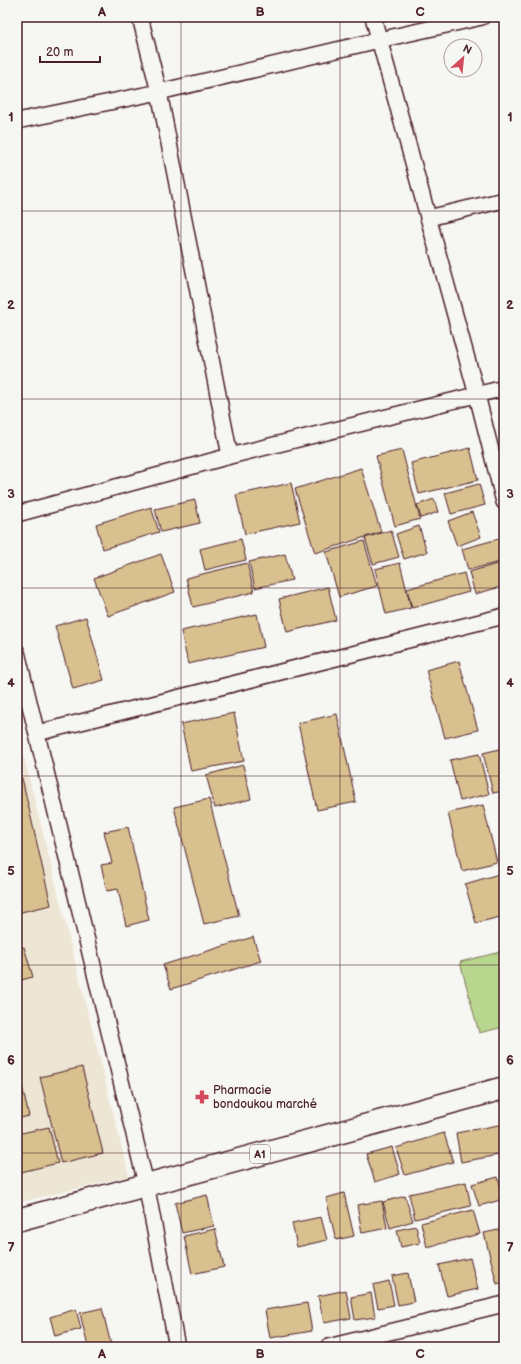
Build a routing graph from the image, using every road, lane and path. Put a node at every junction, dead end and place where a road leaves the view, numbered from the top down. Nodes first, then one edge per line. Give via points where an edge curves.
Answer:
1 (140, 17) edge
2 (373, 17) edge
3 (482, 17) edge
4 (379, 40) junction
5 (159, 92) junction
6 (17, 121) edge
7 (504, 200) edge
8 (428, 218) junction
9 (504, 388) edge
10 (477, 395) junction
11 (230, 456) junction
12 (504, 502) edge
13 (17, 514) edge
14 (504, 616) edge
15 (17, 652) edge
16 (37, 733) junction
17 (504, 1088) edge
18 (146, 1184) junction
19 (17, 1220) edge
20 (504, 1304) edge
21 (177, 1347) edge
22 (328, 1347) edge

1 - 5 street
2 - 4 street
3 - 4 street
4 - 5 street
4 - 8 street
5 - 6 street
5 - 11 street
7 - 8 street
8 - 10 street
9 - 10 street
10 - 11 street
10 - 12 street
11 - 13 street
14 - 16 street
15 - 16 street
16 - 18 street
17 - 18 main road, A1
18 - 19 main road, A1
18 - 21 street
20 - 22 street

